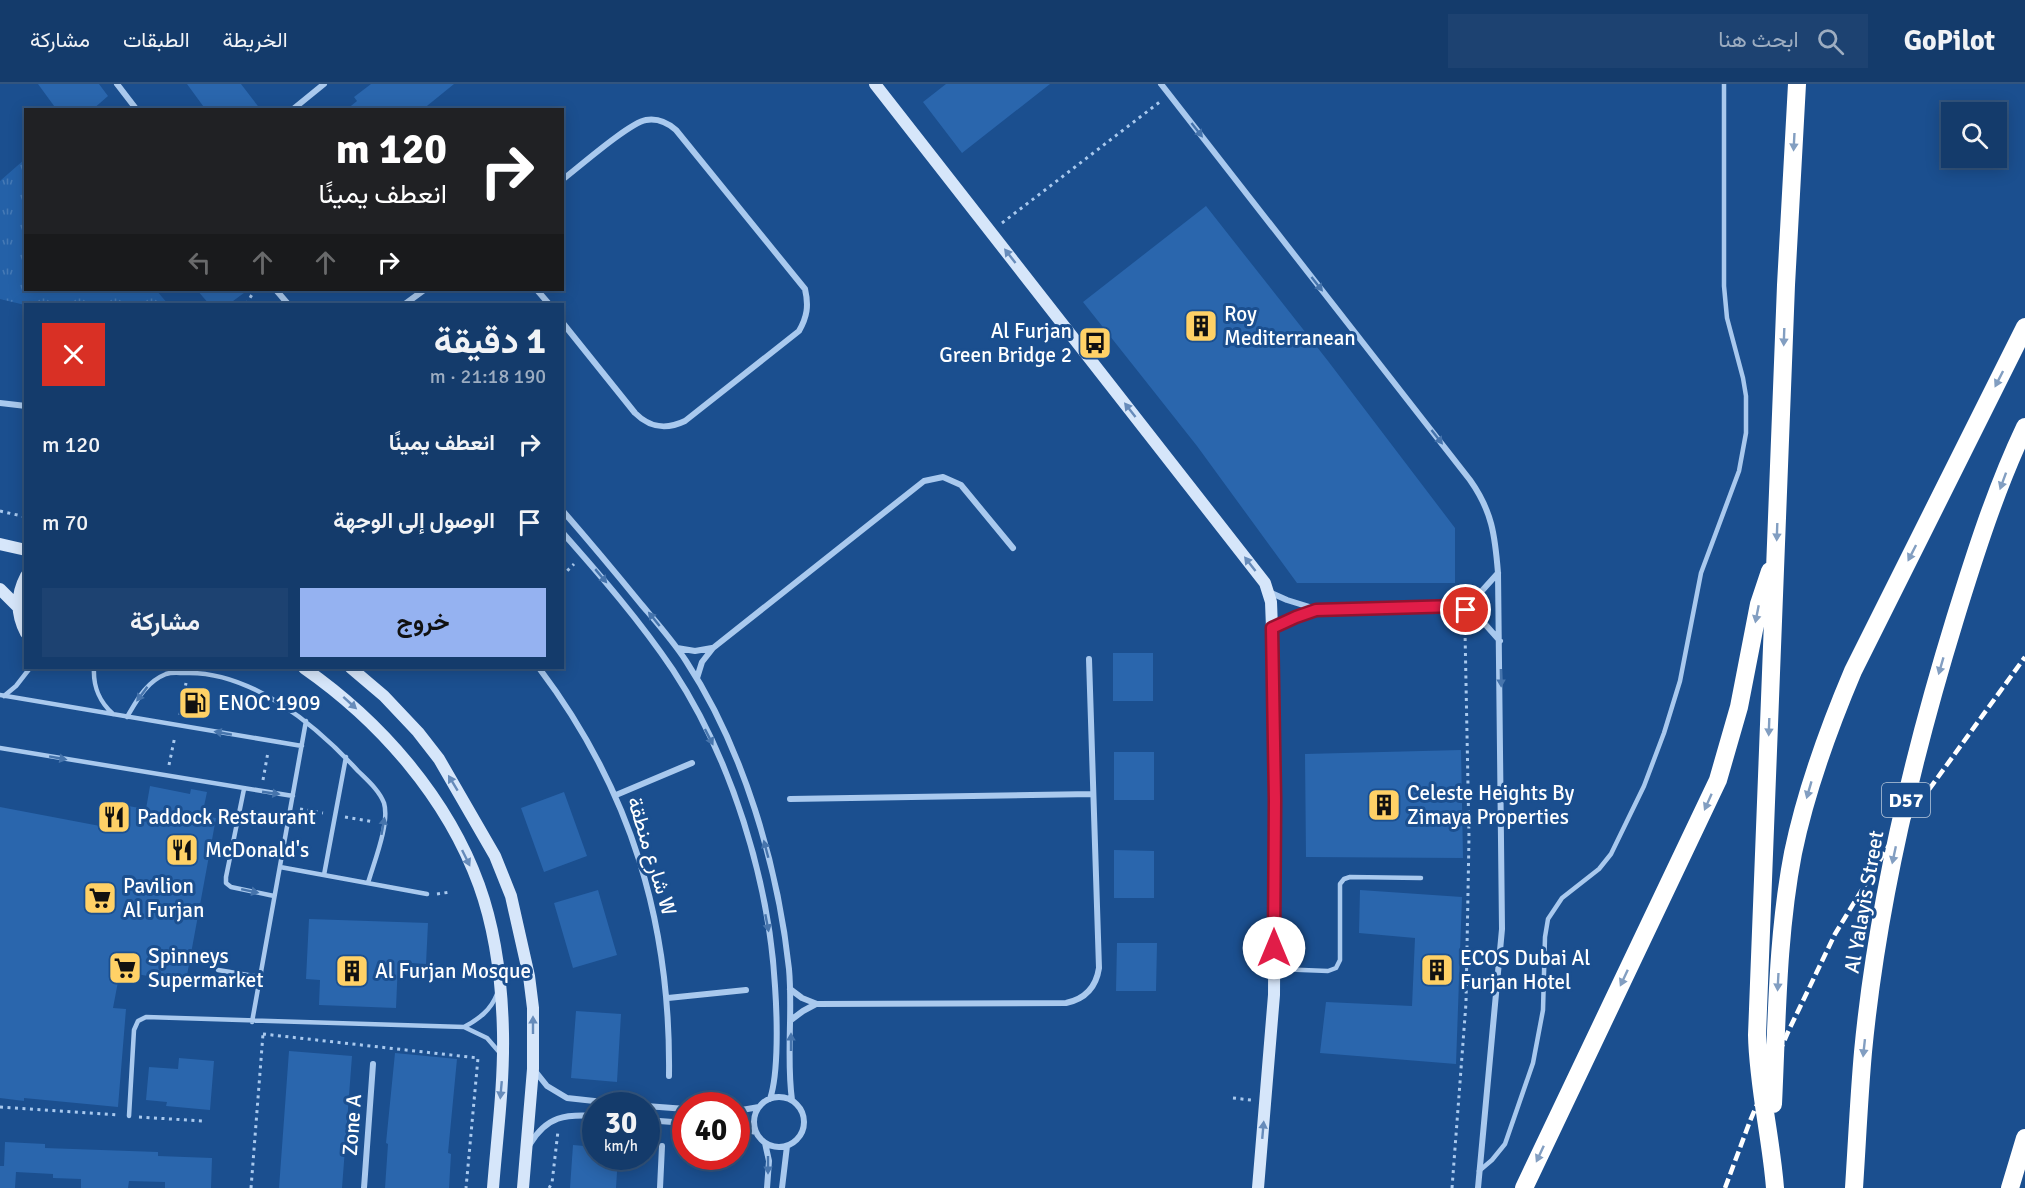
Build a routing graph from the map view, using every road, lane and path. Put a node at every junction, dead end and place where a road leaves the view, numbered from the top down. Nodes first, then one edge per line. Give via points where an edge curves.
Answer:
1 (117, 84) edge
2 (324, 84) edge
3 (875, 84) edge
4 (1161, 84) edge
5 (1724, 84) edge
6 (1797, 84) edge
7 (1169, 95) junction
8 (135, 108) edge
9 (294, 108) edge
10 (564, 178) edge
11 (991, 232) junction
12 (277, 291) edge
13 (423, 291) edge
14 (538, 291) edge
15 (287, 303) edge
16 (406, 303) edge
17 (548, 303) edge
18 (564, 324) edge
19 (2025, 327) edge
20 (0, 403) edge
21 (24, 406) edge
22 (2025, 427) edge
23 (0, 512) edge
24 (564, 512) edge
25 (24, 517) edge
26 (564, 534) edge
27 (0, 544) edge
28 (1012, 548) dead end
29 (24, 550) edge
30 (1776, 558) junction
31 (1498, 573) junction
32 (24, 581) edge
33 (0, 590) edge
34 (1269, 591) junction
35 (1457, 606) junction
36 (18, 607) junction
37 (1316, 610) junction
38 (1474, 615) junction
39 (1272, 628) junction
40 (24, 630) edge
41 (1500, 641) junction
42 (677, 648) junction
43 (713, 648) junction
44 (1089, 659) dead end
45 (29, 669) edge
46 (94, 669) edge
47 (305, 669) edge
48 (352, 669) edge
49 (540, 669) edge
50 (697, 678) junction
51 (2, 695) edge
52 (113, 714) junction
53 (127, 717) junction
54 (306, 721) junction
55 (270, 741) junction
56 (302, 746) junction
57 (0, 748) edge
58 (346, 757) junction
59 (692, 763) dead end
60 (244, 789) junction
61 (261, 791) junction
62 (1093, 794) junction
63 (616, 795) junction
64 (293, 796) junction
65 (790, 799) dead end
66 (290, 807) junction
67 (335, 816) junction
68 (384, 824) junction
69 (280, 867) junction
70 (324, 875) junction
71 (1421, 878) dead end
72 (368, 883) junction
73 (427, 894) dead end
74 (274, 896) junction
75 (1274, 969) junction
76 (218, 970) dead end
77 (260, 977) junction
78 (500, 982) junction
79 (790, 989) junction
80 (746, 990) dead end
81 (668, 998) junction
82 (817, 1004) junction
83 (791, 1020) junction
84 (252, 1022) junction
85 (464, 1027) junction
86 (504, 1058) junction
87 (373, 1064) dead end
88 (533, 1070) junction
89 (669, 1076) dead end
90 (770, 1099) junction
91 (582, 1100) edge
92 (792, 1100) junction
93 (0, 1107) edge
94 (760, 1107) junction
95 (750, 1109) edge
96 (582, 1115) edge
97 (129, 1116) junction
98 (560, 1118) junction
99 (202, 1121) dead end
100 (750, 1130) edge
101 (756, 1132) junction
102 (2025, 1138) edge
103 (765, 1143) junction
104 (1771, 1145) junction
105 (662, 1146) dead end
106 (788, 1146) junction
107 (527, 1150) junction
108 (1479, 1171) junction
109 (251, 1188) edge
110 (364, 1188) edge
111 (466, 1188) edge
112 (493, 1188) edge
113 (523, 1188) edge
114 (549, 1188) edge
115 (660, 1188) edge
116 (767, 1188) edge
117 (782, 1188) edge
118 (1258, 1188) edge
119 (1452, 1188) edge
120 (1478, 1188) edge
121 (1524, 1188) edge
122 (1775, 1188) edge
123 (1854, 1188) edge
124 (2010, 1188) edge

1 - 8 street
2 - 9 street
3 - 11 street
4 - 7 street
5 - 108 lane via 1724,286 1727,318 1746,396 1744,452 1701,573 1680,681 1664,733 1611,854 1599,869 1562,898 1548,920 1543,1010 1533,1062 1505,1144
6 -> 30 highway
7 - 11 path
7 -> 31 street via 1479,493 1492,521
10 - 18 street via 637,123 656,120 670,125 805,289 808,300 799,331 684,421 665,427 648,423 635,413
34 -> 11 street
12 - 15 street
13 - 16 street
14 - 17 street
19 -> 104 highway via 1853,671 1808,791 1784,916
20 - 21 street
22 -> 123 highway, Al Yalayis Street / D57 via 1971,568 1912,772 1874,969 1863,1052
23 - 25 path
42 -> 24 street
26 -> 90 street via 673,671 717,751 730,786 754,861 773,962 776,1007
27 - 29 street
28 - 43 street via 960,485 943,477 930,478
30 -> 104 highway via 1757,1035
30 -> 121 highway via 1759,604 1718,780
31 - 35 street via 1480,593
31 - 41 street
32 - 36 street
33 - 36 street
34 - 37 street
34 - 39 street
35 - 37 street
35 - 38 street
36 - 40 street
37 - 39 street
38 - 41 street
38 - 119 path via 1465,631 1469,837 1466,1004
39 - 75 street
41 -> 108 street via 1502,929
42 - 43 street
42 - 50 street
43 - 50 street via 702,662
44 - 62 street
45 - 51 lane via 16,686
46 - 52 lane via 97,694
47 -> 78 street via 373,723 428,791 478,884
88 -> 48 street via 529,976 511,896 495,856 439,759 384,696
49 - 63 street, شارع منطقة W via 592,746
79 -> 50 street via 784,932 758,819 730,744
51 - 52 lane
52 - 53 lane
54 -> 53 lane via 250,687 195,672 168,674 154,680
55 -> 53 lane
54 - 56 lane
54 - 58 lane
55 - 56 lane
55 - 61 path
56 - 64 lane
57 -> 60 lane
58 - 67 lane
58 - 68 lane via 384,803
59 - 63 street
60 - 61 lane
60 -> 74 lane via 226,883
61 -> 64 lane
62 - 65 street
62 - 82 street via 1099,968 1094,986 1081,998 1066,1003
63 - 81 street, شارع منطقة W via 638,852 654,912
64 - 66 lane
66 - 67 path
66 - 69 lane
67 - 68 path
67 - 70 lane
72 -> 68 lane
69 - 70 lane
69 - 74 lane
70 - 72 lane
71 - 75 lane via 1344,879 1340,884 1340,960 1336,968
72 - 73 lane
74 - 77 lane
118 -> 75 street
76 - 77 lane
77 - 84 lane
78 - 85 lane via 488,1010
78 - 86 street
79 - 82 street
79 - 83 street
80 - 81 street
81 - 89 street, شارع منطقة W
82 - 83 street
92 -> 83 street
84 - 85 lane
84 - 97 lane via 147,1017 138,1021 134,1030
85 - 86 lane via 487,1038
86 -> 112 street
87 - 110 street, Zone A
88 - 91 street via 546,1086 567,1098
88 - 107 street
90 - 92 street
90 - 94 street
92 - 106 street via 802,1111 804,1126
93 - 97 path
94 - 95 street
94 - 101 street via 755,1115
96 - 98 street
97 - 99 path
98 - 107 street via 541,1130
98 - 114 path
100 - 101 street
101 - 103 street
102 - 124 highway
103 - 106 street
103 -> 116 street via 769,1161
104 - 122 highway
105 - 115 street
106 - 117 street
107 - 113 street
108 - 120 street
109 - 111 path via 263,1034 478,1058

